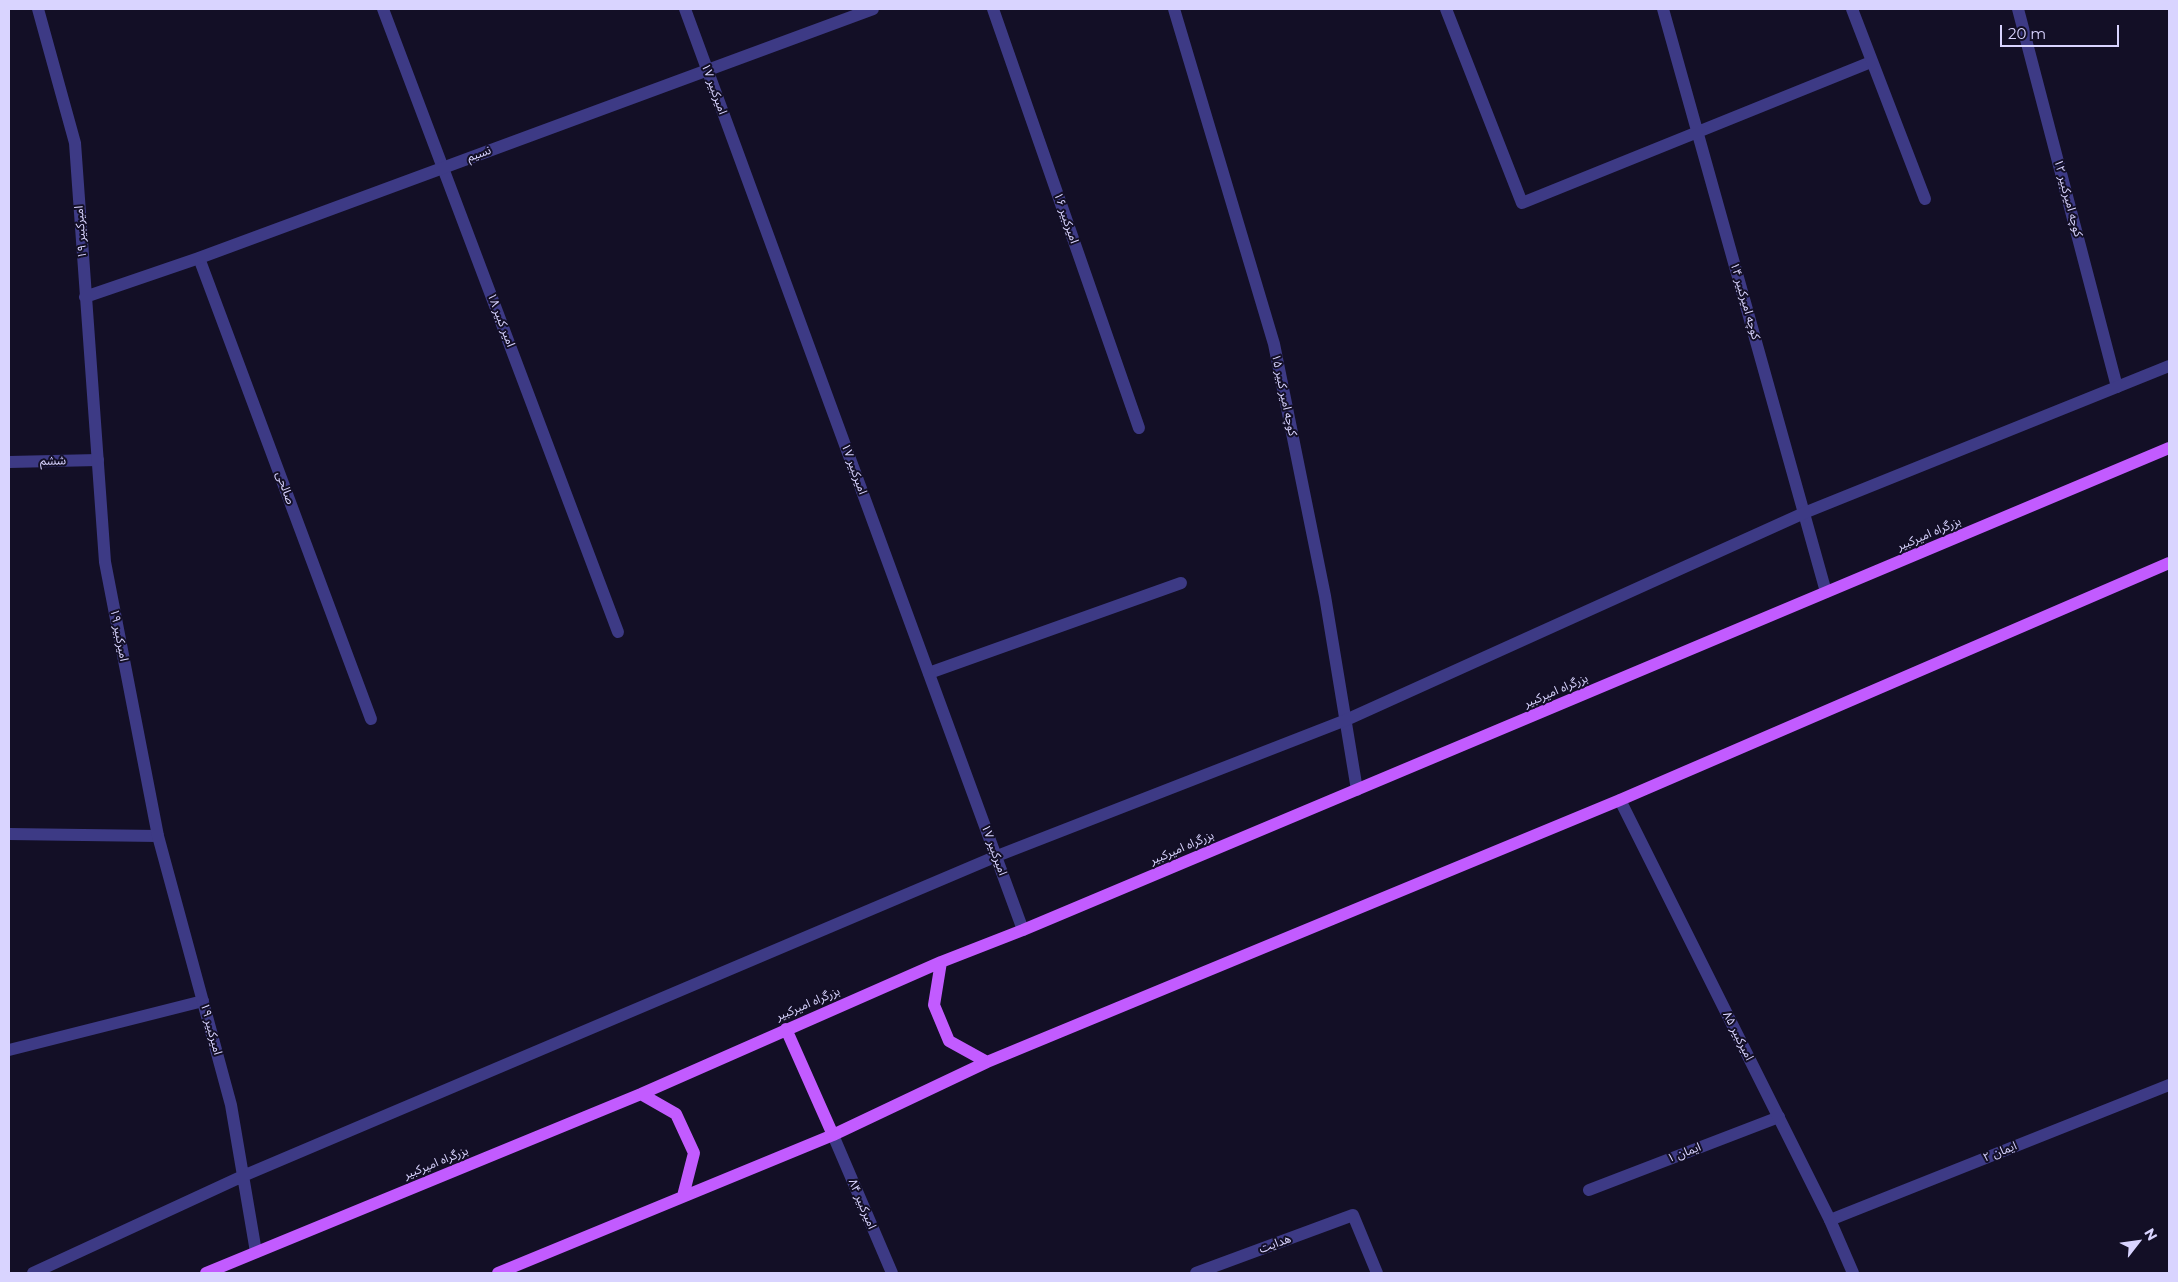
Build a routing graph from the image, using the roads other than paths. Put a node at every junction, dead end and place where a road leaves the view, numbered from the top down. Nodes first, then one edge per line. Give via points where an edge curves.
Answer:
1 (38, 9) edge
2 (382, 9) edge
3 (685, 9) edge
4 (872, 9) edge
5 (993, 9) edge
6 (1174, 9) edge
7 (1446, 9) edge
8 (1663, 9) edge
9 (1852, 9) edge
10 (2018, 9) edge
11 (1872, 62) junction
12 (707, 69) junction
13 (1698, 134) junction
14 (444, 167) junction
15 (1925, 199) dead end
16 (199, 258) junction
17 (85, 297) junction
18 (2169, 366) edge
19 (2118, 387) junction
20 (1138, 428) dead end
21 (2169, 448) edge
22 (98, 460) junction
23 (9, 462) edge
24 (1804, 513) junction
25 (2169, 564) edge
26 (1181, 583) dead end
27 (1826, 592) junction
28 (618, 632) dead end
29 (929, 674) junction
30 (371, 719) dead end
31 (1346, 720) junction
32 (1357, 790) junction
33 (1620, 800) junction
34 (9, 834) edge
35 (158, 836) junction
36 (996, 856) junction
37 (1023, 930) junction
38 (941, 962) junction
39 (203, 1001) junction
40 (786, 1029) junction
41 (9, 1050) edge
42 (987, 1062) junction
43 (2169, 1085) edge
44 (641, 1094) junction
45 (1779, 1117) junction
46 (833, 1135) junction
47 (243, 1176) junction
48 (1589, 1190) dead end
49 (683, 1196) junction
50 (1830, 1220) junction
51 (256, 1252) junction
52 (33, 1273) edge
53 (206, 1273) edge
54 (498, 1273) edge
55 (892, 1273) edge
56 (1196, 1273) edge
57 (1377, 1273) edge
58 (1850, 1273) edge

1 - 17 street, امیرکبیر ۱۹ via 74,143
2 - 14 street, امیر کبیر ۱۸
3 - 12 street, امیرکبیر ۱۷
4 - 12 street, نسیم
5 - 20 street, امیرکبیر ۱۶
6 - 31 street, کوچه امیر کبیر ۱۵ via 1274,344 1325,596
7 - 13 street via 1522,204
8 - 13 street, کوچه امیرکبیر ۱۴
9 - 11 street
10 - 19 street, کوچه امیرکبیر ۱۲
11 - 13 street
11 - 15 street
12 - 14 street, نسیم
12 - 29 street, امیرکبیر ۱۷
13 - 24 street, کوچه امیرکبیر ۱۴
14 - 16 street, نسیم
14 - 28 street, امیر کبیر ۱۸
16 - 17 street, نسیم
16 - 30 street, صالحی
17 - 22 street, امیرکبیر ۱۹
18 - 19 street
19 - 24 street
21 - 27 main road, بزرگراه امیرکبیر
22 - 23 street, ششم
22 - 35 street, امیرکبیر ۱۹ via 105,562
24 - 27 street, کوچه امیرکبیر ۱۴
24 - 31 street
25 - 33 main road
26 - 29 street
27 - 32 main road, بزرگراه امیرکبیر
29 - 36 street, امیرکبیر ۱۷
31 - 32 street, کوچه امیر کبیر ۱۵
31 - 36 street
32 - 37 main road, بزرگراه امیرکبیر
33 - 42 main road
33 - 45 street, امیرکبیر ۸۵
34 - 35 street
35 - 39 street, امیرکبیر ۱۹
36 - 37 street, امیرکبیر ۱۷
36 - 47 street
37 - 38 main road, بزرگراه امیرکبیر
38 - 40 main road, بزرگراه امیرکبیر
38 - 42 main road via 934,1005 950,1041
39 - 41 street
39 - 47 street, امیرکبیر ۱۹ via 231,1105
40 - 44 main road, بزرگراه امیرکبیر
40 - 46 main road
42 - 46 main road
43 - 50 street, ایمان ۲
44 - 49 main road via 676,1114 694,1153
44 - 51 main road, بزرگراه امیرکبیر
45 - 48 street, ایمان ۱
45 - 50 street, امیرکبیر ۸۵
46 - 49 main road
46 - 55 street, امیرکبیر ۸۴
47 - 51 street, امیرکبیر ۱۹
47 - 52 street
49 - 54 main road
50 - 58 street, امیرکبیر ۸۵
51 - 53 main road, بزرگراه امیرکبیر
56 - 57 street, هدایت via 1353,1215

